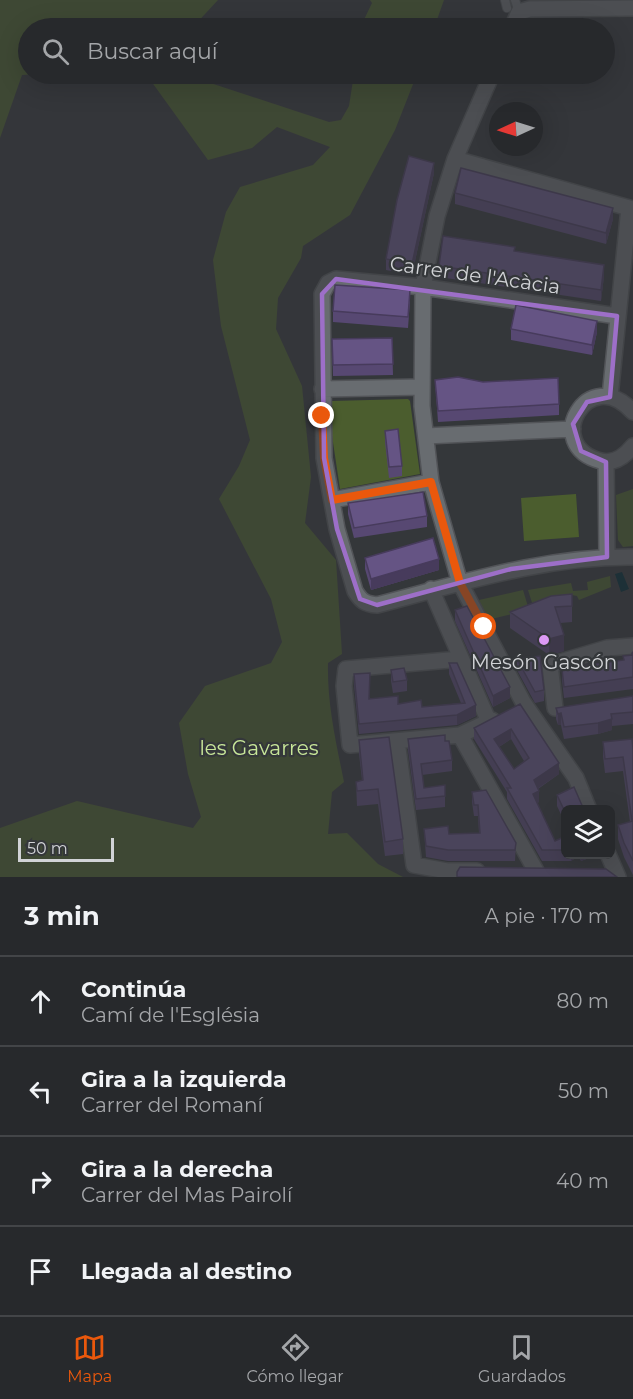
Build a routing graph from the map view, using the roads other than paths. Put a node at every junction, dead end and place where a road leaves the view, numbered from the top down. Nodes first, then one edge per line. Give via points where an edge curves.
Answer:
1 (512, 5) edge
2 (633, 8) edge
3 (488, 84) edge
4 (455, 159) junction
5 (631, 208) edge
6 (423, 287) junction
7 (617, 316) junction
8 (422, 387) junction
9 (322, 389) junction
10 (610, 397) junction
11 (633, 412) edge
12 (573, 429) junction
13 (426, 436) junction
14 (633, 446) edge
15 (606, 462) junction
16 (431, 482) junction
17 (332, 500) junction
18 (607, 557) junction
19 (633, 557) edge
20 (460, 583) junction
21 (431, 589) junction
22 (633, 646) edge
23 (461, 659) junction
24 (527, 708) junction
25 (489, 722) junction
26 (460, 735) junction
27 (397, 741) junction
28 (587, 805) edge
29 (492, 871) edge
30 (514, 871) edge
31 (447, 874) edge

1 - 2 street
3 - 4 street
4 - 5 street
4 - 6 street via 437,216
5 - 7 street
6 - 7 street, Carrer de l'Acàcia
6 - 8 street
6 - 9 street, Carrer de l'Acàcia via 336,279 328,284 322,294
7 - 10 street
8 - 9 street
8 - 13 street
9 - 17 street via 324,458
10 - 11 street via 624,402
10 - 12 street via 586,402 577,412
12 - 13 street
12 - 15 street via 580,451
13 - 16 street
14 - 15 street via 620,458
15 - 18 street
16 - 17 street
16 - 20 street
17 - 21 street via 360,599 377,605
18 - 19 street
18 - 20 street via 511,569
20 - 21 street
20 - 24 street
21 - 23 street
22 - 24 street via 607,648 550,665 561,707
23 - 25 street
23 - 27 street via 346,669 350,745
24 - 25 street
24 - 28 street via 576,778
25 - 26 street
26 - 27 street
26 - 30 street via 542,871
27 - 31 street via 414,865
29 - 31 street

